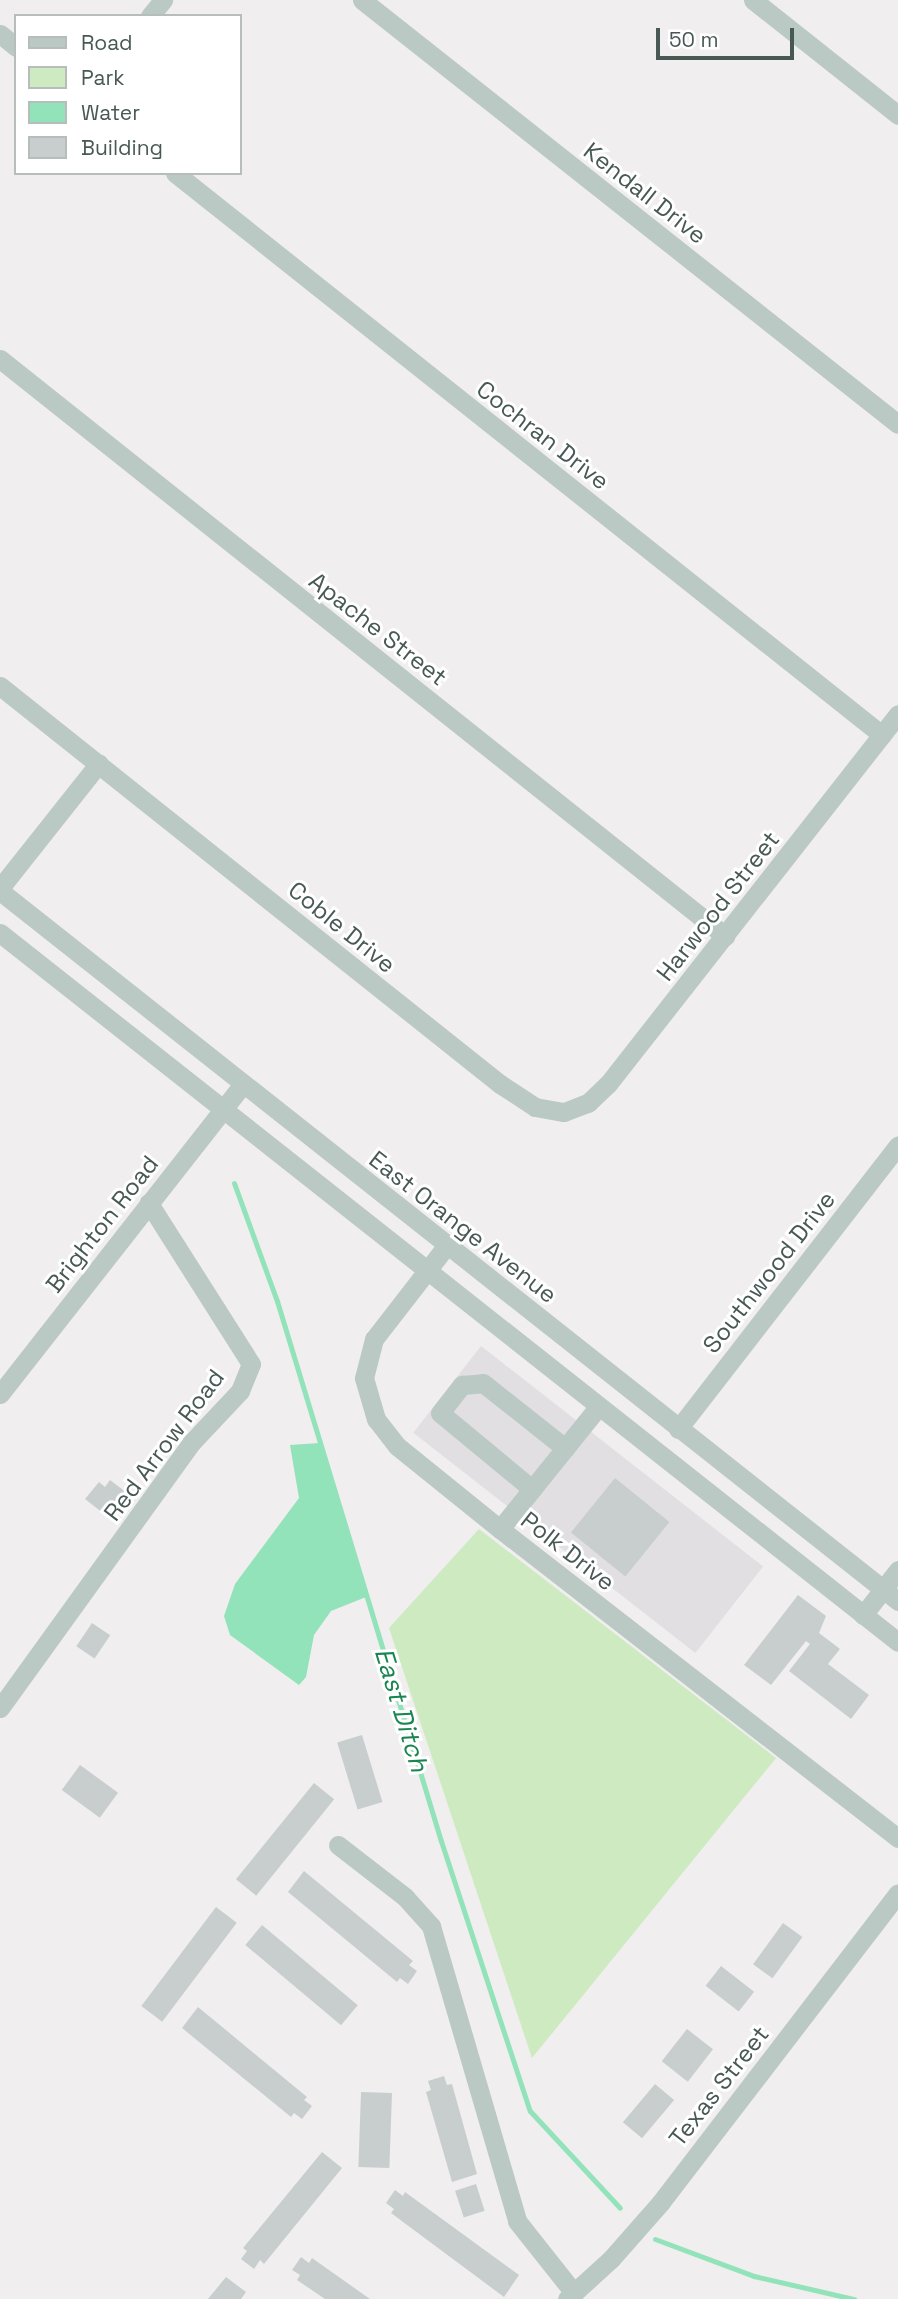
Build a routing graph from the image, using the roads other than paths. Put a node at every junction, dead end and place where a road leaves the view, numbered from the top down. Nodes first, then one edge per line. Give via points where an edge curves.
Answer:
1 (163, 0) edge
2 (362, 0) edge
3 (753, 0) edge
4 (152, 14) edge
5 (0, 34) edge
6 (14, 45) edge
7 (898, 115) edge
8 (178, 175) edge
9 (0, 359) edge
10 (898, 424) edge
11 (0, 686) edge
12 (898, 714) edge
13 (882, 735) junction
14 (99, 763) junction
15 (0, 889) edge
16 (0, 933) edge
17 (725, 936) junction
18 (243, 1084) junction
19 (222, 1110) junction
20 (564, 1112) joint
21 (898, 1145) edge
22 (149, 1203) junction
23 (447, 1245) junction
24 (426, 1271) junction
25 (0, 1394) edge
26 (598, 1407) junction
27 (678, 1429) junction
28 (565, 1448) junction
29 (532, 1489) junction
30 (500, 1529) junction
31 (898, 1570) edge
32 (891, 1595) edge
33 (863, 1615) junction
34 (898, 1642) edge
35 (0, 1708) edge
36 (898, 1838) edge
37 (338, 1845) dead end
38 (898, 1894) edge
39 (570, 2296) edge

1 - 4 street
2 - 10 street, Kendall Drive
3 - 7 street
5 - 6 street
8 - 13 street, Cochran Drive
9 - 17 street, Apache Street
11 - 14 street, Coble Drive
12 - 13 street, Harwood Street
13 - 17 street, Harwood Street
14 - 15 street
14 - 20 street, Coble Drive via 500,1084 535,1107
15 - 18 street, East Orange Avenue
16 - 19 street
17 - 20 street, Harwood Street via 608,1084 589,1103
18 - 19 street, Brighton Road
18 - 23 street, East Orange Avenue
19 - 22 street, Brighton Road
19 - 24 street
21 - 27 street, Southwood Drive
22 - 25 street, Brighton Road
22 - 35 street, Red Arrow Road via 251,1364 240,1391 192,1442
23 - 24 street, Polk Drive
23 - 27 street, East Orange Avenue
24 - 26 street
24 - 30 street, Polk Drive via 374,1339 365,1368 367,1399 397,1446
26 - 28 street
26 - 33 street
27 - 32 street, East Orange Avenue
28 - 29 street
28 - 29 street via 483,1383 462,1385 440,1413
29 - 30 street
30 - 36 street, Polk Drive
31 - 32 street
32 - 33 street
33 - 34 street
37 - 39 street via 405,1897 431,1926 517,2221
38 - 39 street, Texas Street via 661,2202 611,2259

